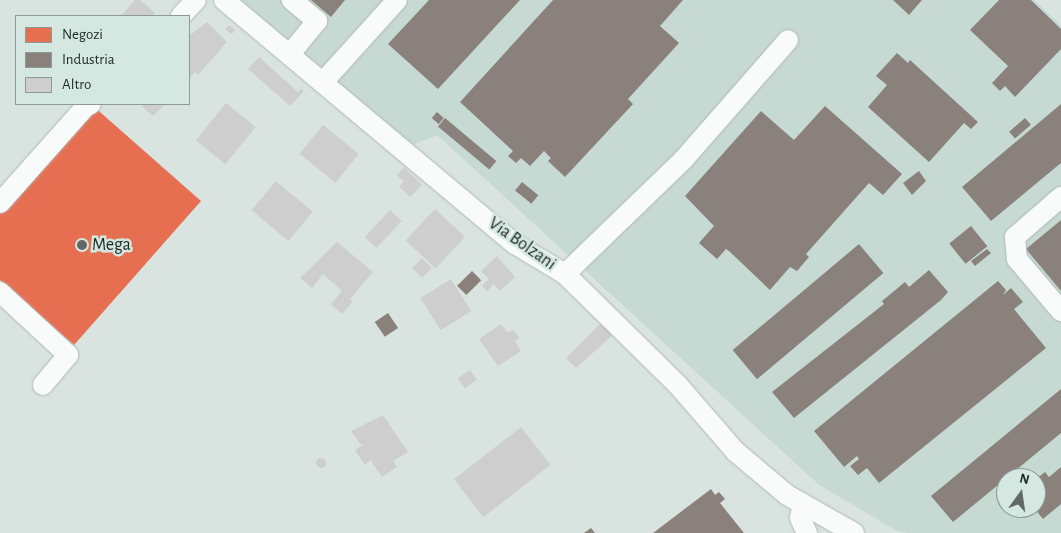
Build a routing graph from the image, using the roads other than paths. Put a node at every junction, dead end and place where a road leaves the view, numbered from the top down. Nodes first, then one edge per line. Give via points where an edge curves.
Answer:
1 (196, 0) edge
2 (224, 0) edge
3 (292, 0) edge
4 (397, 0) edge
5 (182, 15) edge
6 (788, 40) dead end
7 (290, 54) junction
8 (323, 82) junction
9 (88, 105) edge
10 (1061, 197) edge
11 (0, 203) edge
12 (565, 274) junction
13 (0, 292) edge
14 (1061, 311) edge
15 (43, 384) dead end
16 (803, 504) junction
17 (807, 533) edge
18 (854, 533) edge

1 - 5 street
2 - 7 street, Via Bolzani
3 - 7 street via 317,21
4 - 8 street
6 - 12 street via 684,158
7 - 8 street, Via Bolzani
8 - 12 street, Via Bolzani via 515,244
9 - 11 street
10 - 14 street via 1015,236 1017,259
12 - 16 street, Via Bolzani via 677,384 736,452 787,495
13 - 15 street via 68,355
16 - 17 street via 800,518
16 - 18 street, Via Bolzani

